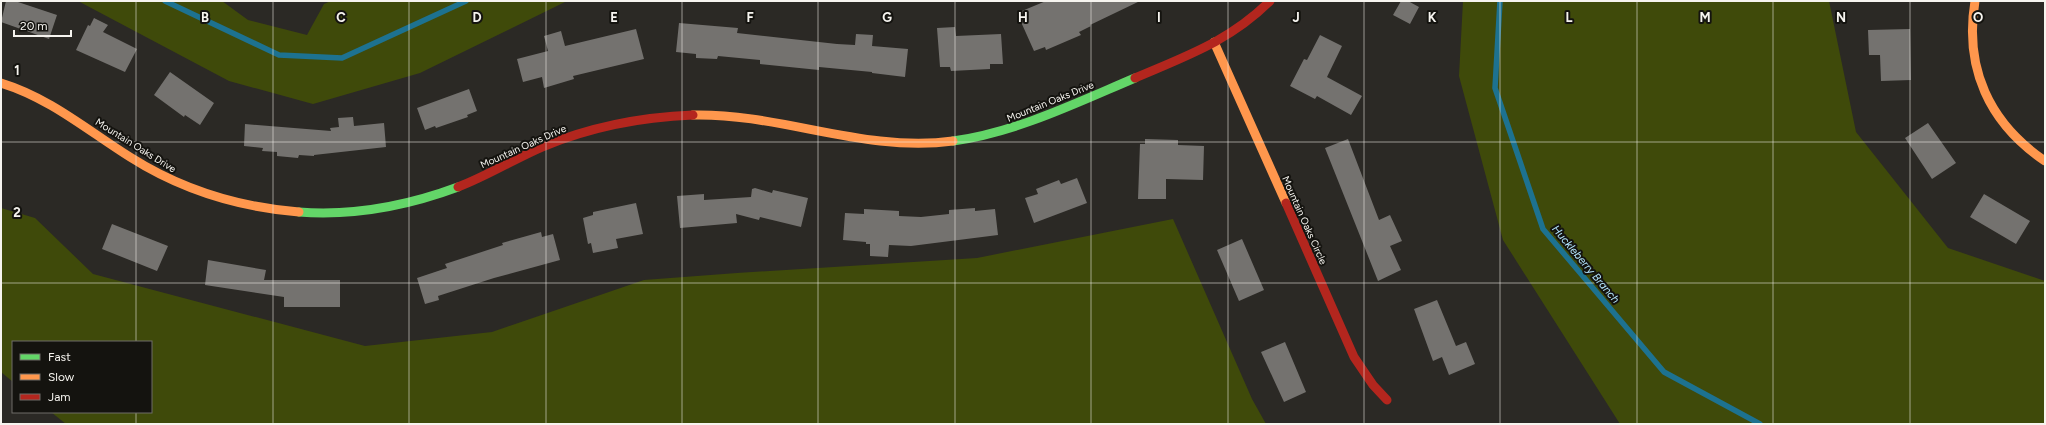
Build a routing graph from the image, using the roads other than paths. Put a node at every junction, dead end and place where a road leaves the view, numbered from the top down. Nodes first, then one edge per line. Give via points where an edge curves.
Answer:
1 (1270, 1) edge
2 (1975, 1) edge
3 (1214, 42) junction
4 (1, 83) edge
5 (2045, 161) edge
6 (1387, 400) dead end

1 - 3 street, Mountain Oaks Drive via 1241,27
2 - 5 street via 1971,27 1973,50 1984,91 1999,119 2018,140
3 - 4 street, Mountain Oaks Drive via 1042,117 1009,129 966,139 919,143 870,140 752,117 708,114 667,116 570,136 459,187 421,200 381,209 338,213 253,207 209,196 173,182 131,158 54,104 25,90
3 - 6 street, Mountain Oaks Circle via 1354,357

